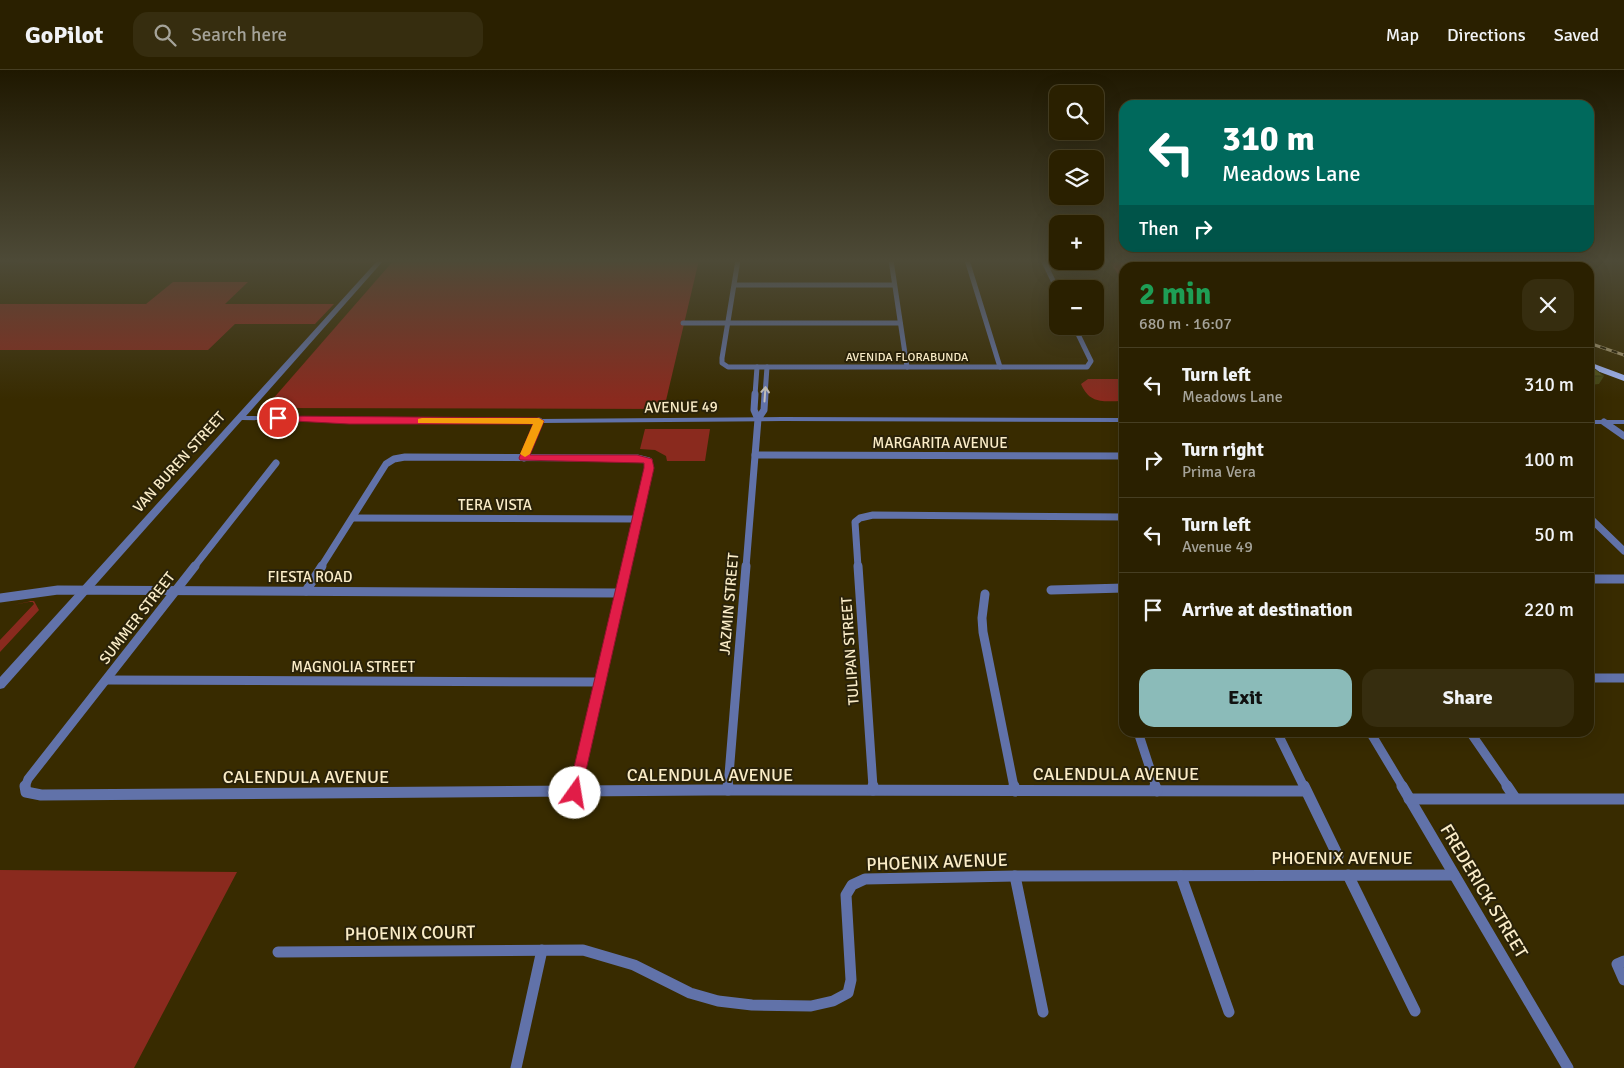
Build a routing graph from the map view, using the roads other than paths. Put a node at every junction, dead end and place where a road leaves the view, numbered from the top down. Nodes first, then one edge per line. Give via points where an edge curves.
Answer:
1 (339, 307) edge
2 (731, 307) edge
3 (897, 307) edge
4 (981, 307) edge
5 (683, 323) dead end
6 (728, 323) junction
7 (900, 323) junction
8 (1078, 335) edge
9 (1594, 361) edge
10 (757, 367) junction
11 (767, 367) junction
12 (907, 367) junction
13 (1000, 367) junction
14 (1594, 367) edge
15 (1624, 371) edge
16 (1624, 378) edge
17 (239, 418) junction
18 (758, 420) junction
19 (1119, 420) edge
20 (539, 421) junction
21 (1594, 422) edge
22 (1604, 422) junction
23 (1624, 422) edge
24 (1624, 436) edge
25 (755, 455) junction
26 (1119, 456) edge
27 (524, 458) junction
28 (276, 463) dead end
29 (1119, 517) edge
30 (353, 518) junction
31 (637, 519) junction
32 (1594, 522) edge
33 (1624, 551) edge
34 (1594, 579) edge
35 (1624, 579) edge
36 (1119, 588) edge
37 (86, 590) junction
38 (176, 590) junction
39 (1051, 590) dead end
40 (306, 591) junction
41 (620, 593) junction
42 (986, 594) dead end
43 (0, 598) edge
44 (1594, 678) edge
45 (1624, 678) edge
46 (106, 680) junction
47 (600, 682) junction
48 (0, 685) edge
49 (1140, 737) edge
50 (1279, 737) edge
51 (1373, 737) edge
52 (1473, 737) edge
53 (728, 790) junction
54 (873, 790) junction
55 (1015, 791) junction
56 (1157, 791) junction
57 (1306, 791) junction
58 (26, 792) joint
59 (575, 793) junction
60 (1514, 798) junction
61 (1409, 799) junction
62 (1624, 799) edge
63 (1338, 856) dead end
64 (1348, 875) junction
65 (1454, 875) junction
66 (1015, 876) junction
67 (1181, 876) junction
68 (542, 950) junction
69 (278, 952) dead end
70 (1621, 962) edge
71 (1624, 980) edge
72 (1415, 1011) dead end
73 (1043, 1012) dead end
74 (1230, 1012) dead end
75 (516, 1068) edge
76 (1568, 1068) edge

1 - 17 street, VAN BUREN STREET
2 - 6 street
3 - 7 street
4 - 13 street
5 - 6 street
6 - 7 street
6 - 10 street, AVENIDA FLORABUNDA via 722,358 725,365
7 - 12 street
8 - 13 street, AVENIDA FLORABUNDA via 1090,358 1090,366
9 - 15 main road
10 - 11 street, AVENIDA FLORABUNDA
10 - 18 street via 754,410
11 - 12 street, AVENIDA FLORABUNDA
18 -> 11 street via 764,410
12 - 13 street, AVENIDA FLORABUNDA
14 - 16 main road
17 - 20 street, AVENUE 49
17 - 37 street, VAN BUREN STREET
18 - 19 street, AVENUE 49
18 - 20 street, AVENUE 49
18 - 25 street, JAZMIN STREET
20 - 27 street
21 - 22 street
22 - 23 street
22 - 24 street
25 - 26 street, MARGARITA AVENUE
25 - 53 street, JAZMIN STREET
27 - 30 street via 394,459 386,464
27 - 31 street via 637,458 648,461
28 - 38 street, SUMMER STREET
29 - 54 street, TULIPAN STREET via 866,516 855,522
30 - 31 street, TERA VISTA
30 - 40 street
31 - 41 street
32 - 33 street
34 - 35 street
36 - 39 street
37 - 38 street, FIESTA ROAD
37 - 43 street, FIESTA ROAD via 58,590
37 - 48 street, VAN BUREN STREET
38 - 40 street, FIESTA ROAD
38 - 46 street, SUMMER STREET
40 - 41 street, FIESTA ROAD
41 - 47 street
42 - 55 street via 982,618 984,632
44 - 45 street
46 - 47 street, MAGNOLIA STREET
46 - 58 street, SUMMER STREET via 28,779
47 - 59 street
49 - 56 street
50 - 57 street
51 - 61 street, FREDERICK STREET
52 - 60 street
53 - 54 street, CALENDULA AVENUE
53 - 59 street, CALENDULA AVENUE
54 - 55 street, CALENDULA AVENUE
55 - 56 street, CALENDULA AVENUE
56 - 57 street, CALENDULA AVENUE
57 - 63 street
58 - 59 street, CALENDULA AVENUE
60 - 61 street
60 - 62 street
61 - 65 street, FREDERICK STREET
64 - 65 street, PHOENIX AVENUE
64 - 67 street, PHOENIX AVENUE
64 - 72 street
65 - 76 street, FREDERICK STREET
66 - 67 street, PHOENIX AVENUE
66 - 68 street, PHOENIX AVENUE via 865,879 852,885 846,895 851,980 848,993 819,1006 754,1006 719,1001 695,995 618,958 583,950
66 - 73 street
67 - 74 street
68 - 69 street, PHOENIX COURT
68 - 75 street
70 - 71 street via 1619,972

